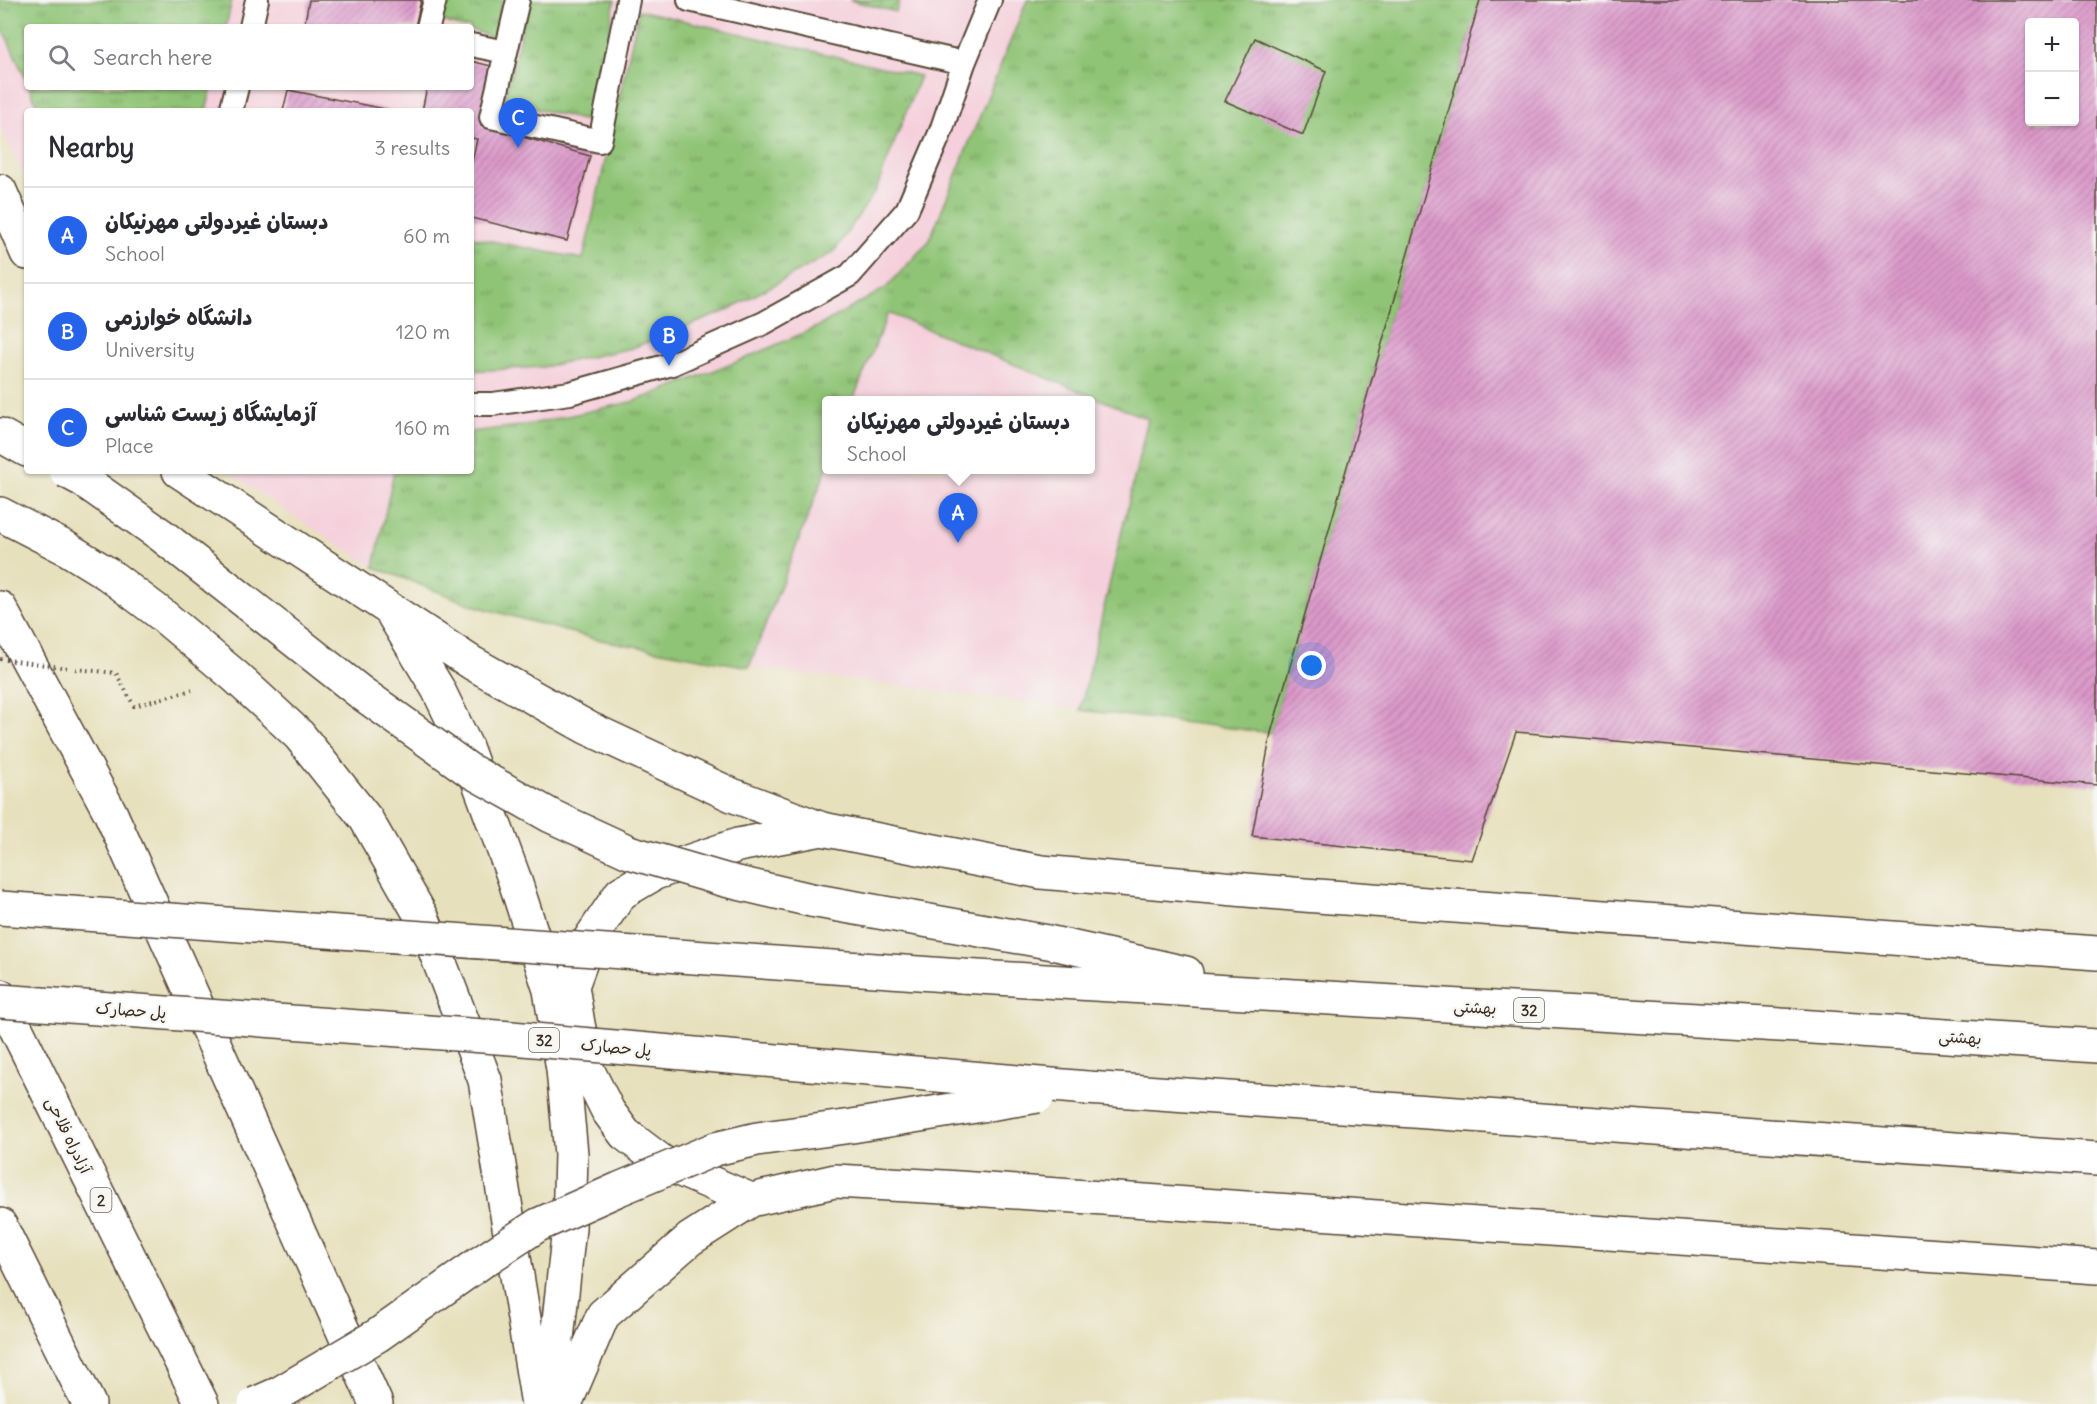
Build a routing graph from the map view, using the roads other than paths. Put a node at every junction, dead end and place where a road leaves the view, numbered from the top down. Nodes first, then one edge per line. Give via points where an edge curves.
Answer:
1 (257, 0) edge
2 (435, 0) edge
3 (518, 0) edge
4 (628, 0) edge
5 (688, 0) edge
6 (990, 0) edge
7 (252, 24) edge
8 (429, 24) edge
9 (474, 46) edge
10 (506, 52) junction
11 (964, 63) junction
12 (236, 90) edge
13 (232, 108) edge
14 (0, 191) edge
15 (24, 246) edge
16 (474, 404) edge
17 (0, 435) edge
18 (24, 448) edge
19 (72, 474) edge
20 (184, 474) edge
21 (2, 514) edge
22 (0, 608) edge
23 (390, 610) junction
24 (822, 829) junction
25 (0, 908) edge
26 (2097, 952) edge
27 (1284, 995) junction
28 (0, 996) edge
29 (0, 1001) edge
30 (2097, 1046) edge
31 (1087, 1088) junction
32 (2097, 1159) edge
33 (750, 1200) junction
34 (0, 1225) edge
35 (2097, 1268) edge
36 (89, 1404) edge
37 (202, 1404) edge
38 (255, 1404) edge
39 (376, 1404) edge
40 (538, 1404) edge
41 (550, 1404) edge
42 (565, 1404) edge

1 - 7 lane
2 - 8 lane
3 - 10 lane
4 - 10 lane via 600,141 491,117
5 - 11 lane
6 - 11 lane
9 - 10 lane
11 - 16 lane via 941,131 907,210 850,275 764,323 672,364 570,393
12 - 13 lane
14 - 15 main road
17 - 18 main road
19 - 27 main road, bridge via 161,535 360,692 469,770 551,816 629,852 811,900 1048,942
20 - 23 main road
21 - 40 main road via 108,574 161,614 299,735 366,819 423,919 485,1080
22 - 39 main road via 110,812
23 - 24 main road via 472,663 588,728 732,795
23 - 41 main road via 438,689 466,747 550,990 571,1154 569,1228
24 - 26 main road via 1041,872 1304,895
24 - 33 main road via 728,849 655,873 621,892 588,942 572,986 588,1071 608,1112 625,1134 662,1162
25 - 27 main road, بهشتى / 32, bridge
27 - 30 main road, بهشتى / 32
28 - 37 main road, آزادراه فلاحی / 2
29 - 31 main road, پل حصارک / 32, bridge via 511,1038
31 - 32 main road, 32
31 - 38 main road, bridge via 757,1139 715,1149 538,1225 378,1335
33 - 35 main road via 835,1181
33 - 42 main road via 690,1239 603,1315
34 - 36 main road

